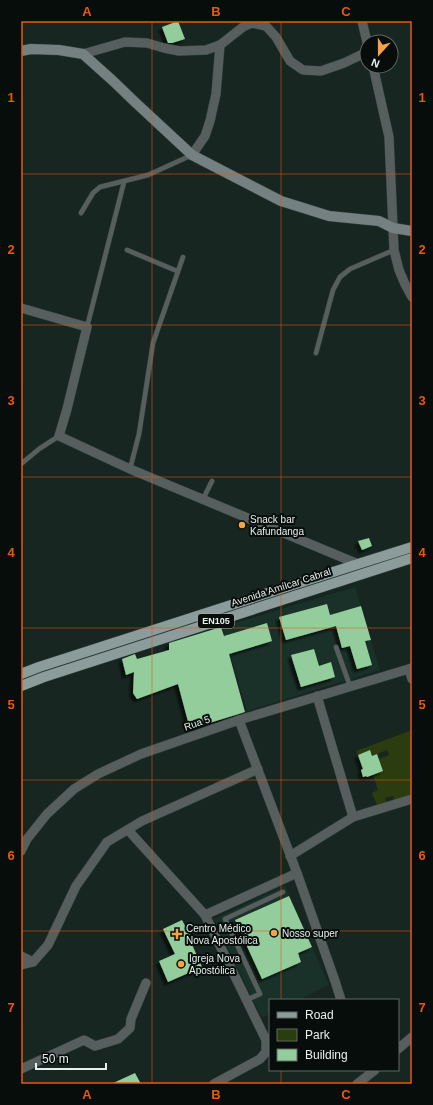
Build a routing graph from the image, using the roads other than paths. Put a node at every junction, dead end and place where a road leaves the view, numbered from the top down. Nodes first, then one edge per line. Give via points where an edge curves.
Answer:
1 (362, 21) edge
2 (365, 34) edge
3 (220, 45) junction
4 (21, 51) edge
5 (83, 54) junction
6 (359, 56) edge
7 (375, 74) edge
8 (192, 155) junction
9 (124, 182) junction
10 (81, 213) dead end
11 (393, 228) junction
12 (412, 231) edge
13 (127, 250) dead end
14 (394, 250) junction
15 (183, 256) dead end
16 (177, 271) junction
17 (412, 297) edge
18 (21, 308) edge
19 (87, 327) junction
20 (316, 353) dead end
21 (59, 436) junction
22 (21, 464) edge
23 (130, 469) junction
24 (212, 481) dead end
25 (203, 500) junction
26 (412, 547) edge
27 (412, 558) edge
28 (358, 564) junction
29 (336, 646) dead end
30 (410, 668) edge
31 (21, 674) edge
32 (412, 679) edge
33 (21, 686) edge
34 (350, 686) junction
35 (317, 696) junction
36 (239, 720) junction
37 (258, 769) junction
38 (412, 799) edge
39 (353, 817) junction
40 (128, 830) junction
41 (21, 851) edge
42 (290, 856) junction
43 (297, 873) junction
44 (283, 892) dead end
45 (205, 915) junction
46 (21, 956) edge
47 (33, 962) junction
48 (21, 965) edge
49 (146, 983) dead end
50 (340, 999) edge
51 (246, 1000) junction
52 (412, 1037) edge
53 (399, 1049) edge
54 (21, 1070) edge
55 (374, 1071) edge
56 (214, 1084) edge
57 (357, 1084) edge

1 - 2 street
3 - 5 street via 206,50 178,51 147,43 125,42
3 - 6 street via 252,23 266,26 276,37 290,61 303,70 321,71
3 - 8 street via 216,94 210,121 205,136
4 - 5 street via 59,50
5 - 8 street
7 - 11 street via 389,137
8 - 9 lane via 148,176
8 - 11 street via 281,201 329,216 379,221
9 - 10 lane via 100,187 93,193
9 - 19 lane
11 - 12 street
11 - 14 street
13 - 16 lane
14 - 17 street via 399,270
14 - 20 lane via 350,269 340,277 333,290
15 - 16 lane
16 - 23 lane via 153,343 141,420
18 - 19 street
19 - 21 street
21 - 22 lane
21 - 23 street
23 - 25 street
24 - 25 lane
25 - 28 street
26 - 28 main road, Avenida Amílcar Cabral / EN105
27 - 33 main road, Avenida Amílcar Cabral / EN105 via 44,676
28 - 31 main road, Avenida Amílcar Cabral / EN105 via 39,666
29 - 34 lane
30 - 32 street
30 - 34 street, Rua 5
34 - 35 street, Rua 5
35 - 36 street, Rua 5
35 - 39 street
36 - 37 street
36 - 41 street, Rua 5 via 142,754 98,774 74,789 47,814
37 - 40 street via 142,821
37 - 42 street
38 - 39 street
39 - 42 street
40 - 45 street
40 - 47 street via 107,842 84,873 48,945
42 - 43 street
43 - 45 street
43 - 50 street via 336,981
44 - 51 lane via 225,919 260,994
45 - 51 street
46 - 47 street
47 - 48 street
49 - 54 street via 130,1028 118,1039 95,1046 84,1040
51 - 56 street via 266,1040 266,1052 260,1059
52 - 53 street
55 - 57 street

